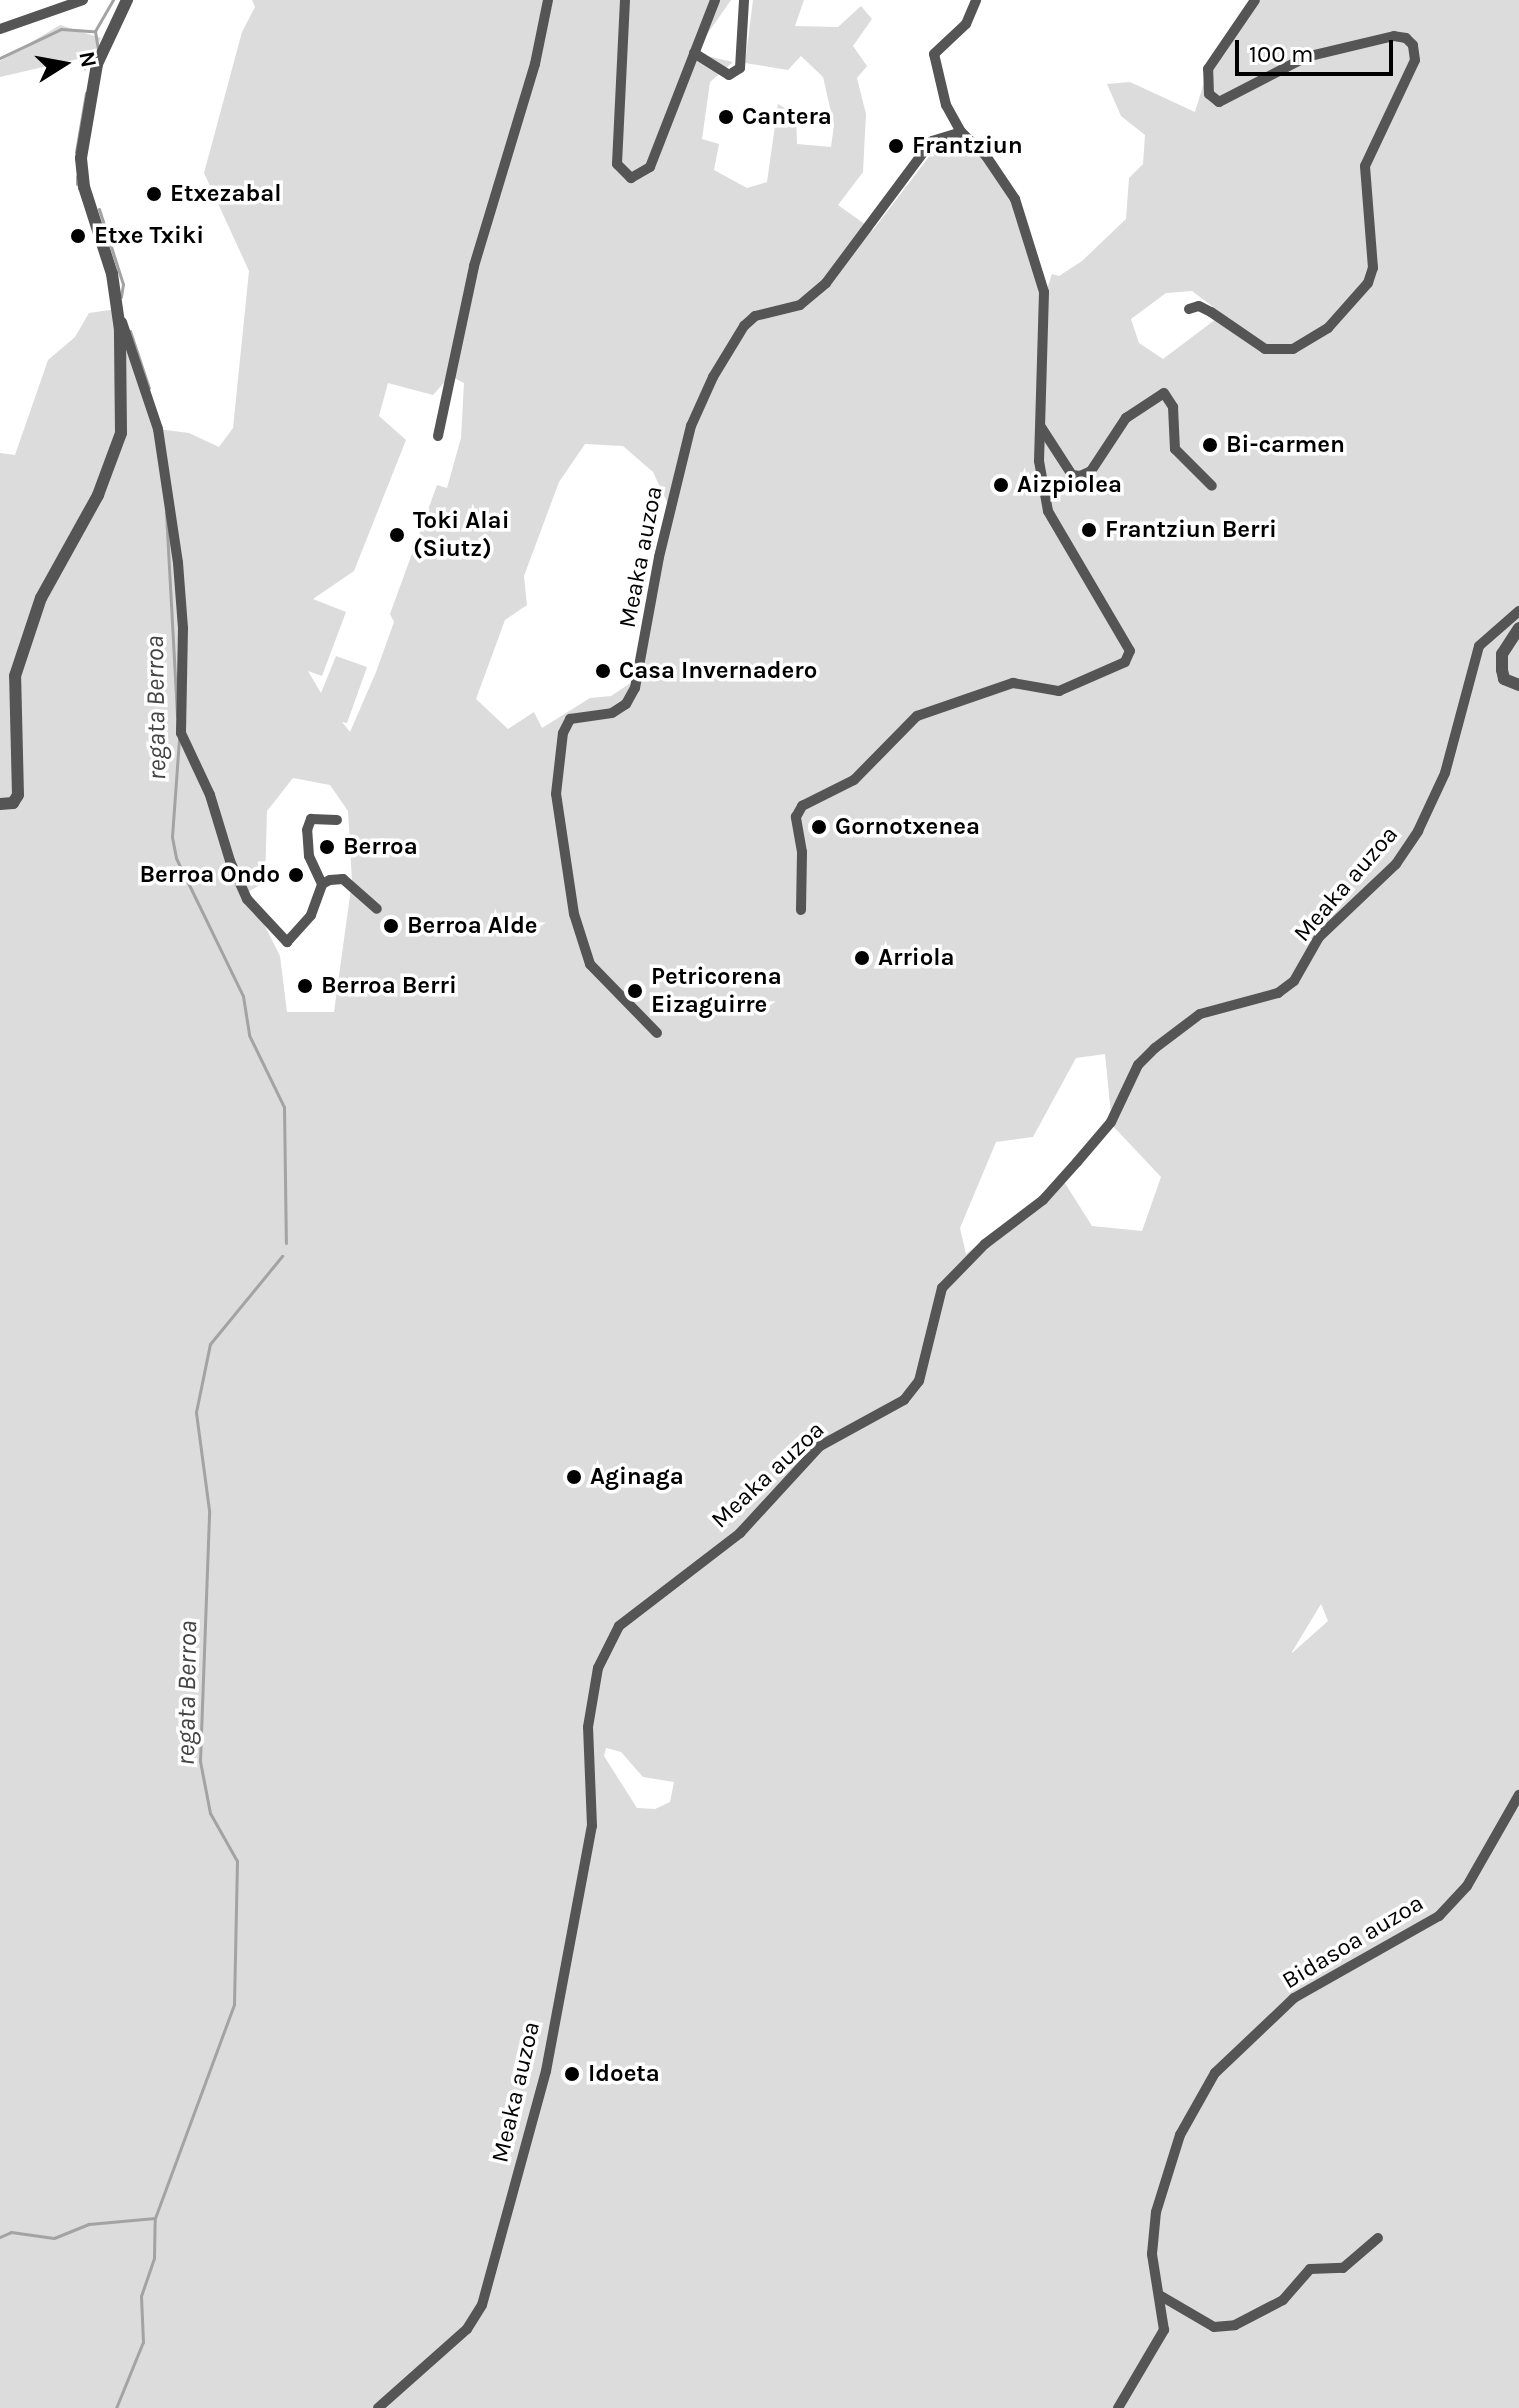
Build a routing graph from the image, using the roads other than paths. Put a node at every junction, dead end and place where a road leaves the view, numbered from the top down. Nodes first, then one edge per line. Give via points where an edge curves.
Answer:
1 (127, 0) edge
2 (548, 0) edge
3 (625, 0) edge
4 (715, 0) edge
5 (744, 0) edge
6 (976, 0) edge
7 (1255, 0) edge
8 (78, 1) edge
9 (0, 29) edge
10 (694, 53) junction
11 (961, 132) junction
12 (117, 309) junction
13 (1189, 309) dead end
14 (1040, 425) junction
15 (438, 436) dead end
16 (1212, 486) dead end
17 (1519, 611) edge
18 (1519, 628) edge
19 (1519, 685) edge
20 (0, 804) edge
21 (337, 820) dead end
22 (322, 884) junction
23 (377, 909) dead end
24 (801, 910) dead end
25 (657, 1033) dead end
26 (1519, 1795) edge
27 (1378, 2238) dead end
28 (1160, 2295) junction
29 (378, 2408) edge
30 (1118, 2408) edge

1 - 12 street via 97,64 81,158
2 - 15 street via 535,64 474,266
3 - 10 street via 617,164 631,178 650,167
4 - 10 street
5 - 10 street via 740,68 729,75
6 - 11 street via 966,24 934,54 946,105
7 - 13 street via 1208,69 1209,94 1219,102 1306,57 1394,36 1413,45 1415,60 1365,166 1373,268 1368,283 1328,328 1293,349 1265,349 1211,312 1199,306
8 - 9 street
11 - 14 street via 986,156 1015,199 1044,292
11 - 25 street, Meaka auzoa via 932,141 826,283 800,305 755,316 744,326 691,426 635,688 626,704 612,713 570,719 563,733 556,794 574,914 590,964
12 - 20 street via 121,433 98,495 41,598 15,676 18,795 13,803
12 - 22 street via 158,429 183,628 181,733 210,795 247,899 287,942 311,915
14 - 16 street via 1072,475 1080,476 1091,471 1126,418 1164,393 1173,407 1175,449
14 - 24 street via 1041,490 1048,511 1130,651 1125,662 1059,691 1013,683 917,716 854,780 802,806 796,817 802,852
17 - 29 street, Meaka auzoa via 1479,646 1445,773 1418,831 1396,864 1319,937 1294,981 1278,993 1200,1014 1155,1048 1138,1065 1111,1122 1077,1162 1043,1200 985,1244 942,1288 919,1381 904,1400 820,1446 740,1533 619,1626 598,1668 588,1727 592,1826 546,2071 482,2305 467,2329
18 - 19 street via 1502,654 1504,679
21 - 22 street via 311,819 307,830 309,856
22 - 23 street via 343,879
26 - 28 street, Bidasoa auzoa via 1467,1886 1439,1916 1294,1998 1215,2073 1180,2135 1156,2212 1152,2254
27 - 28 street via 1343,2268 1310,2269 1283,2300 1235,2325 1214,2327
28 - 30 street, Bidasoa auzoa via 1164,2330

